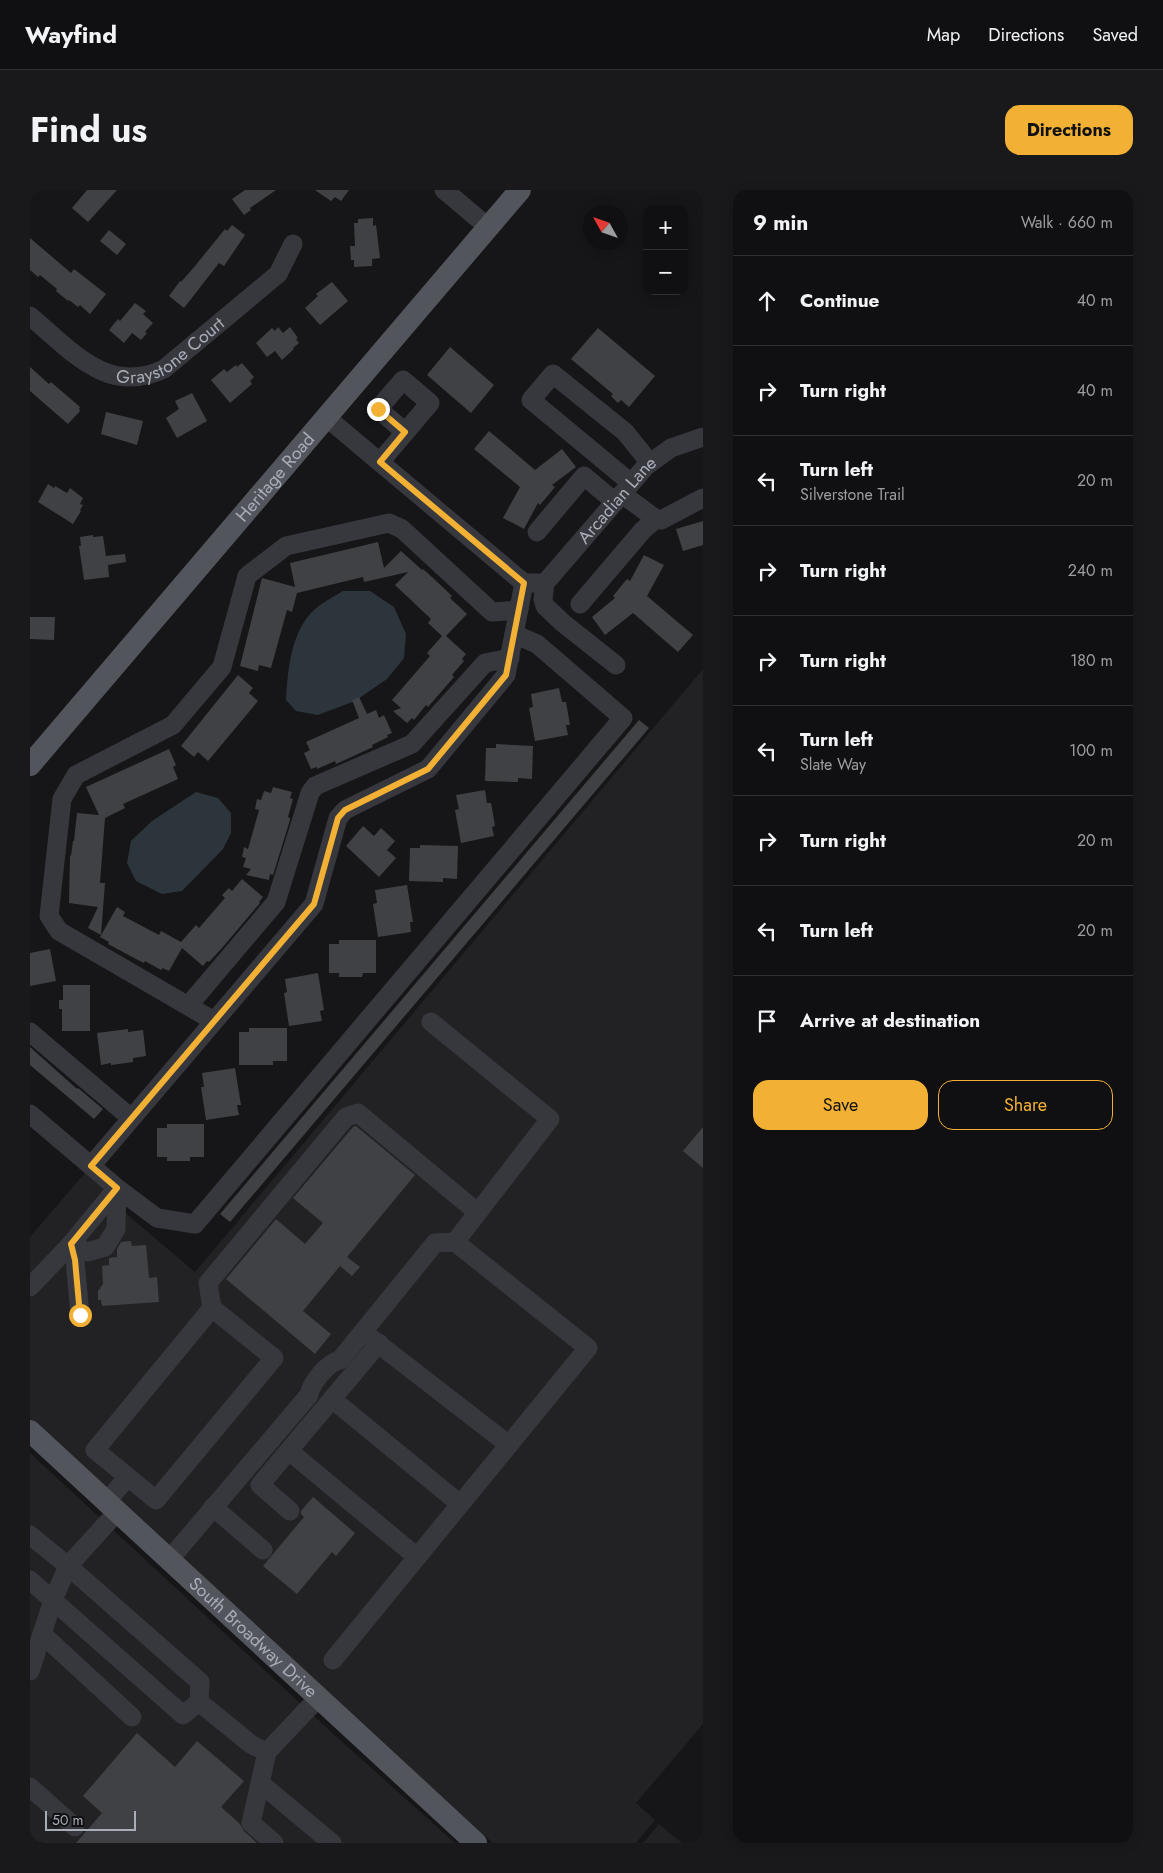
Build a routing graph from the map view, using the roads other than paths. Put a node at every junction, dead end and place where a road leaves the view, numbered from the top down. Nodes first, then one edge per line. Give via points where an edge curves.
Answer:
1 (444, 190) edge
2 (520, 190) edge
3 (488, 227) junction
4 (292, 244) dead end
5 (30, 316) edge
6 (326, 417) junction
7 (405, 432) dead end
8 (703, 437) edge
9 (380, 462) junction
10 (650, 463) junction
11 (623, 493) junction
12 (703, 498) edge
13 (656, 519) junction
14 (537, 532) dead end
15 (524, 583) junction
16 (544, 583) junction
17 (580, 604) dead end
18 (520, 610) junction
19 (514, 634) junction
20 (510, 658) junction
21 (616, 665) dead end
22 (30, 765) edge
23 (188, 1006) junction
24 (214, 1021) junction
25 (431, 1022) dead end
26 (30, 1032) edge
27 (30, 1114) edge
28 (131, 1118) junction
29 (91, 1166) junction
30 (117, 1188) junction
31 (477, 1212) junction
32 (455, 1242) junction
33 (71, 1244) junction
34 (30, 1287) edge
35 (212, 1308) junction
36 (80, 1315) dead end
37 (363, 1332) junction
38 (378, 1343) junction
39 (332, 1400) junction
40 (30, 1432) edge
41 (509, 1445) junction
42 (288, 1451) junction
43 (128, 1477) junction
44 (460, 1504) junction
45 (112, 1507) junction
46 (214, 1508) junction
47 (290, 1511) dead end
48 (30, 1535) edge
49 (263, 1550) dead end
50 (417, 1557) junction
51 (169, 1560) junction
52 (68, 1566) junction
53 (30, 1580) edge
54 (53, 1600) junction
55 (42, 1634) junction
56 (333, 1660) dead end
57 (30, 1672) edge
58 (318, 1698) junction
59 (199, 1702) junction
60 (132, 1716) dead end
61 (267, 1752) junction
62 (260, 1783) junction
63 (30, 1787) edge
64 (75, 1827) dead end
65 (464, 1839) edge
66 (274, 1843) edge
67 (332, 1843) edge

1 - 3 street
2 - 3 main road, Heritage Road
3 - 6 main road, Heritage Road
4 - 5 street, Graystone Court via 278,274 164,369 143,377 119,377 97,370
6 - 9 street
6 - 22 main road, Heritage Road
7 - 9 street
8 - 10 street, Arcadian Lane via 671,448
9 - 15 street
10 - 11 street, Arcadian Lane
10 - 11 street via 625,432 553,374 531,400
11 - 13 street
11 - 14 street via 584,476
11 - 16 street, Arcadian Lane
12 - 13 street via 661,520
13 - 17 street
15 - 16 street
15 - 18 street
16 - 21 street via 545,606
18 - 19 street
18 - 23 street via 492,612 402,529 390,523 286,546 247,576 222,667 173,725 76,775 62,799 49,916 60,931
19 - 20 street
19 - 30 street via 537,644 623,718 195,1224 156,1218
20 - 23 street via 485,663 412,744 315,786 276,902
20 - 24 street via 506,675 428,769 345,810 338,818 314,904
23 - 24 street
24 - 28 street
25 - 31 street via 550,1119
26 - 28 street
27 - 29 street
28 - 29 street
29 - 30 street
30 - 33 street
30 - 33 street via 116,1229 105,1247 86,1252
31 - 32 street
31 - 35 street via 358,1113 346,1117 208,1283
32 - 37 street via 435,1244
32 - 41 street via 588,1348
33 - 34 street
33 - 36 street
35 - 43 street via 95,1450
35 - 43 street via 274,1358 156,1500
37 - 38 street
37 - 46 street via 318,1393 309,1395
38 - 39 street
38 - 41 street
39 - 42 street
39 - 44 street
40 - 45 main road, South Broadway Drive
41 - 44 street
42 - 47 street via 260,1485
42 - 50 street
43 - 45 street
44 - 50 street
45 - 51 main road, South Broadway Drive
45 - 52 street
46 - 49 street
46 - 51 street
48 - 52 street
50 - 56 street
51 - 58 main road, South Broadway Drive
52 - 54 street
52 - 59 street via 200,1682
53 - 54 street
54 - 55 street
54 - 59 street via 183,1715
55 - 57 street
55 - 60 street
58 - 61 street
58 - 65 main road, South Broadway Drive
59 - 61 street via 252,1745
61 - 62 street
62 - 66 street via 250,1824
62 - 67 street
63 - 64 street

